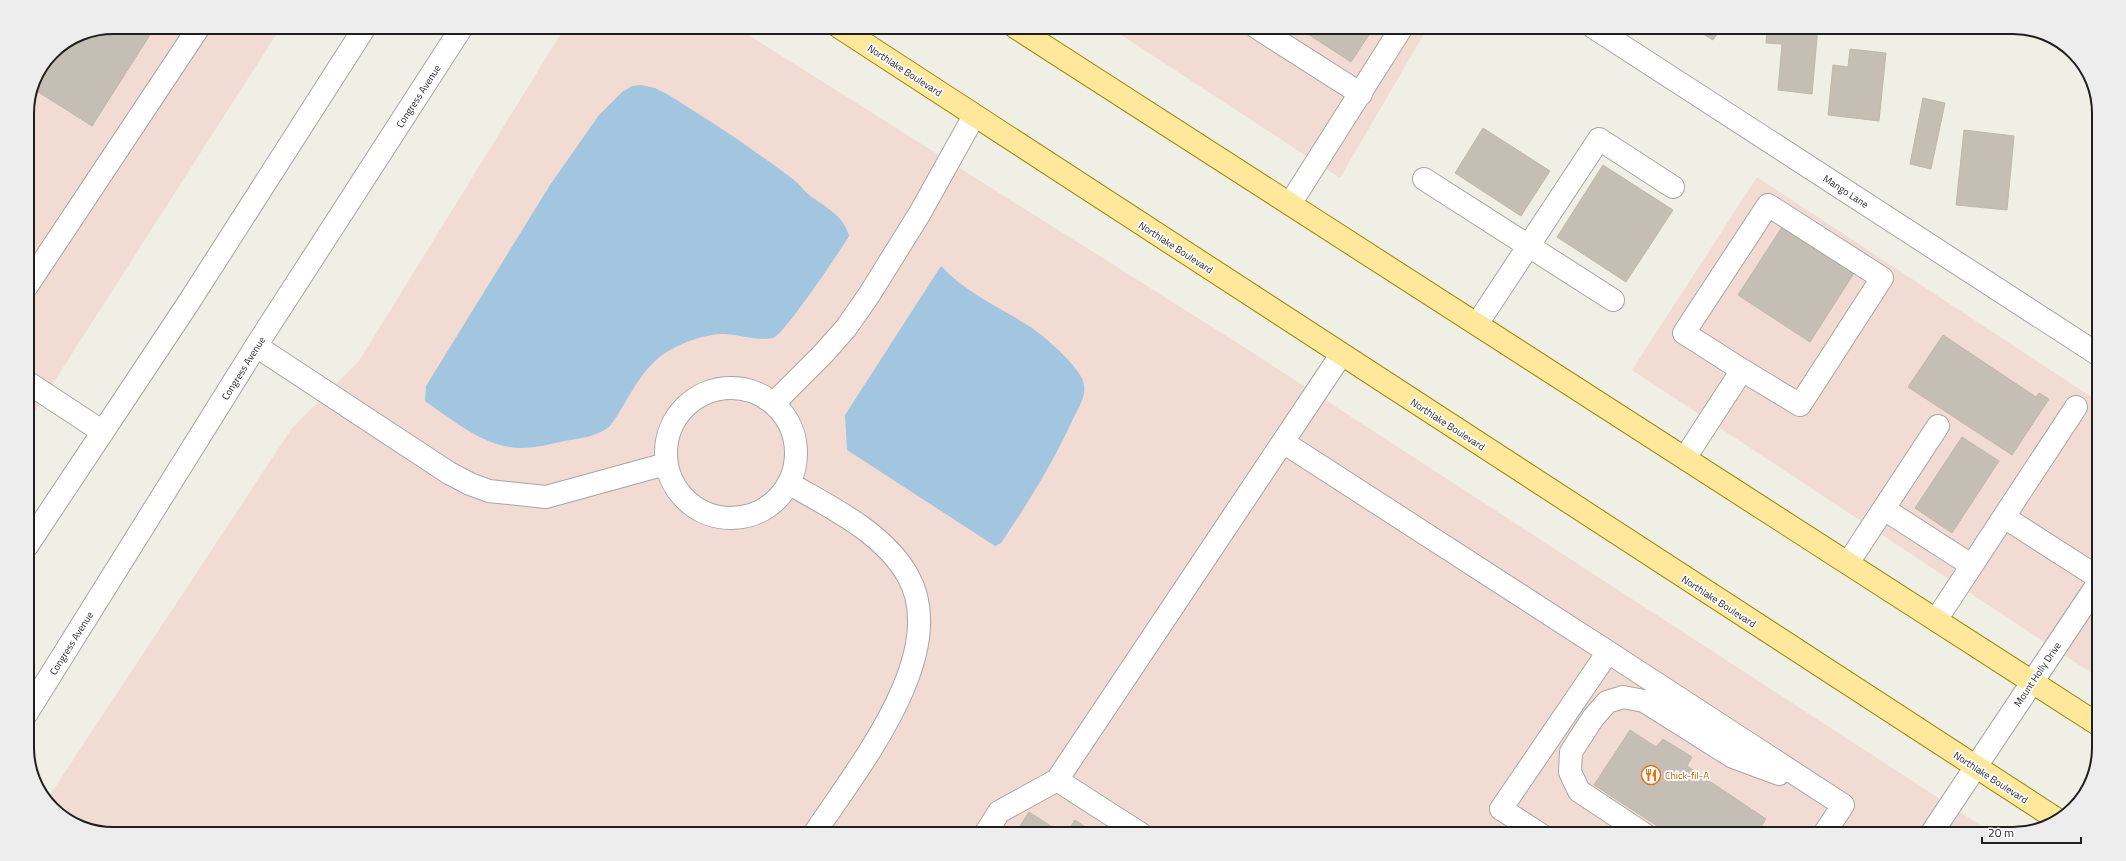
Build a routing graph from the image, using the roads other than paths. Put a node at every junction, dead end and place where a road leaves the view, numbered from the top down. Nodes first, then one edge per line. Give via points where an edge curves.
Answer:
1 (194, 34) edge
2 (361, 34) edge
3 (457, 34) edge
4 (850, 34) edge
5 (1026, 34) edge
6 (1267, 34) edge
7 (1398, 34) edge
8 (1610, 34) edge
9 (1361, 94) junction
10 (974, 116) junction
11 (1424, 179) dead end
12 (1673, 187) dead end
13 (1290, 204) junction
14 (1528, 246) junction
15 (34, 275) edge
16 (1613, 300) dead end
17 (1477, 324) junction
18 (256, 346) junction
19 (2092, 350) edge
20 (1341, 355) junction
21 (1742, 370) junction
22 (34, 387) edge
23 (774, 403) junction
24 (2076, 408) dead end
25 (1938, 426) dead end
26 (103, 432) junction
27 (1283, 442) junction
28 (1684, 458) junction
29 (666, 464) junction
30 (790, 484) junction
31 (1884, 509) junction
32 (2004, 517) junction
33 (34, 536) edge
34 (1848, 563) junction
35 (1971, 565) junction
36 (2092, 574) edge
37 (2092, 592) edge
38 (1936, 620) junction
39 (1608, 652) junction
40 (2032, 682) junction
41 (34, 702) edge
42 (2092, 721) edge
43 (1974, 767) junction
44 (1057, 780) junction
45 (1818, 788) junction
46 (2052, 817) edge
47 (819, 827) edge
48 (989, 827) edge
49 (1130, 827) edge
50 (1529, 827) edge
51 (1633, 827) edge
52 (1829, 827) edge
53 (1935, 827) edge

1 - 15 street
2 - 26 street
3 - 18 street, Congress Avenue
4 - 10 main road, Northlake Boulevard
5 - 13 main road
6 - 9 street
7 - 9 street
8 - 19 street, Mango Lane
9 - 13 street
10 - 20 main road, Northlake Boulevard
10 - 23 street via 920,213 869,295 846,328
11 - 14 street
12 - 14 street via 1599,139
13 - 17 main road
14 - 16 street
14 - 17 street
17 - 28 main road
18 - 29 street via 449,473 489,491 546,497
18 - 41 street, Congress Avenue
20 - 27 street
20 - 43 main road, Northlake Boulevard
21 - 21 street via 1800,405 1882,278 1768,205 1684,333
21 - 28 street
22 - 26 street
23 - 29 street via 748,389 718,388 692,400 672,423 665,451
23 - 30 street via 792,427 798,455
24 - 32 street
25 - 31 street
26 - 33 street
27 - 39 street
27 - 44 street
28 - 34 main road
29 - 30 street via 671,480 689,504 715,517 745,518 772,506
30 - 47 street via 876,539 908,576 916,594 919,611 918,634 911,668 902,692 888,720
31 - 34 street
31 - 35 street
32 - 35 street
32 - 36 street
34 - 38 main road
35 - 38 street
37 - 40 street, Mount Holly Drive
38 - 40 main road
39 - 45 street
39 - 50 street via 1501,809
40 - 42 main road
40 - 43 street, Mount Holly Drive
43 - 46 main road, Northlake Boulevard
43 - 53 street, Mount Holly Drive
44 - 48 street via 999,812
44 - 49 street
45 - 51 street via 1733,757 1644,701 1624,697 1607,702 1594,718 1571,752 1570,772 1579,791
45 - 52 street via 1843,805

